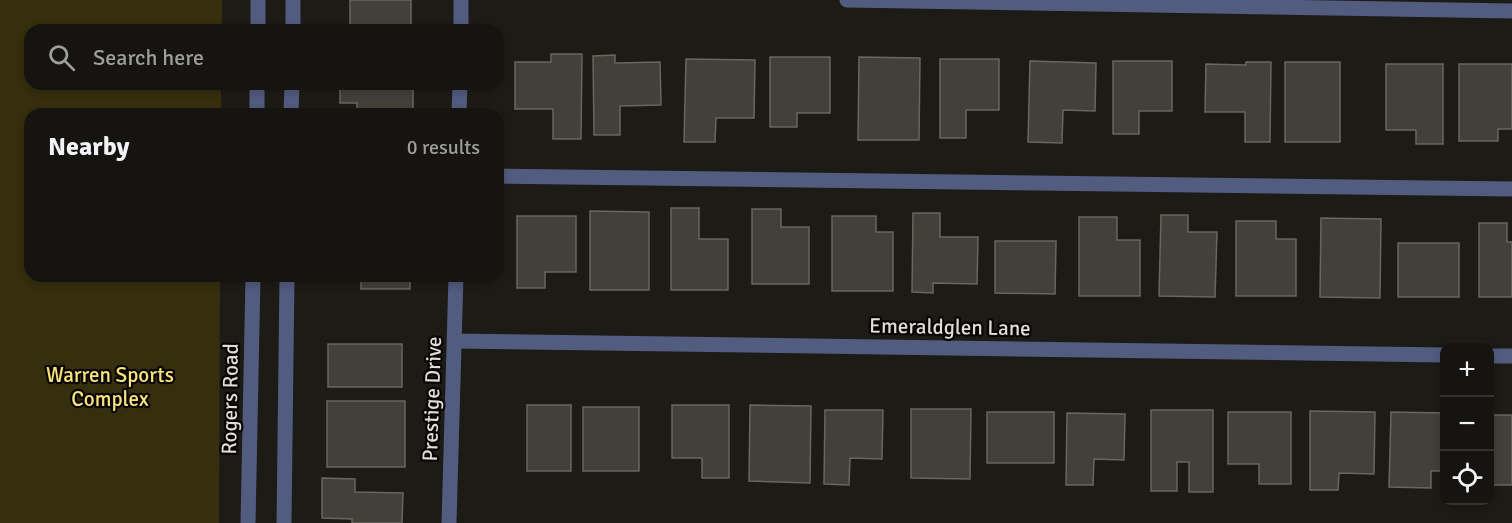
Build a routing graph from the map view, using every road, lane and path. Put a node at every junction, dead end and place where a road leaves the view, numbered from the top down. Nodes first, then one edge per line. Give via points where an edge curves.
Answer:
1 (258, 0) edge
2 (293, 0) edge
3 (461, 0) edge
4 (847, 0) edge
5 (1512, 11) edge
6 (258, 24) edge
7 (293, 24) edge
8 (461, 24) edge
9 (257, 90) edge
10 (292, 90) edge
11 (460, 90) edge
12 (256, 108) edge
13 (291, 108) edge
14 (459, 108) edge
15 (504, 176) edge
16 (1512, 189) edge
17 (253, 282) edge
18 (287, 282) edge
19 (456, 282) edge
20 (455, 340) junction
21 (1440, 355) edge
22 (1494, 356) edge
23 (1512, 356) edge
24 (248, 523) edge
25 (284, 523) edge
26 (449, 523) edge

1 - 6 street
2 - 7 street
3 - 8 street
4 - 5 street
9 - 12 street
10 - 13 street
11 - 14 street
15 - 16 street
17 - 24 street, Rogers Road
18 - 25 street
19 - 20 street, Prestige Drive
20 - 21 street, Emeraldglen Lane
20 - 26 street, Prestige Drive
22 - 23 street

